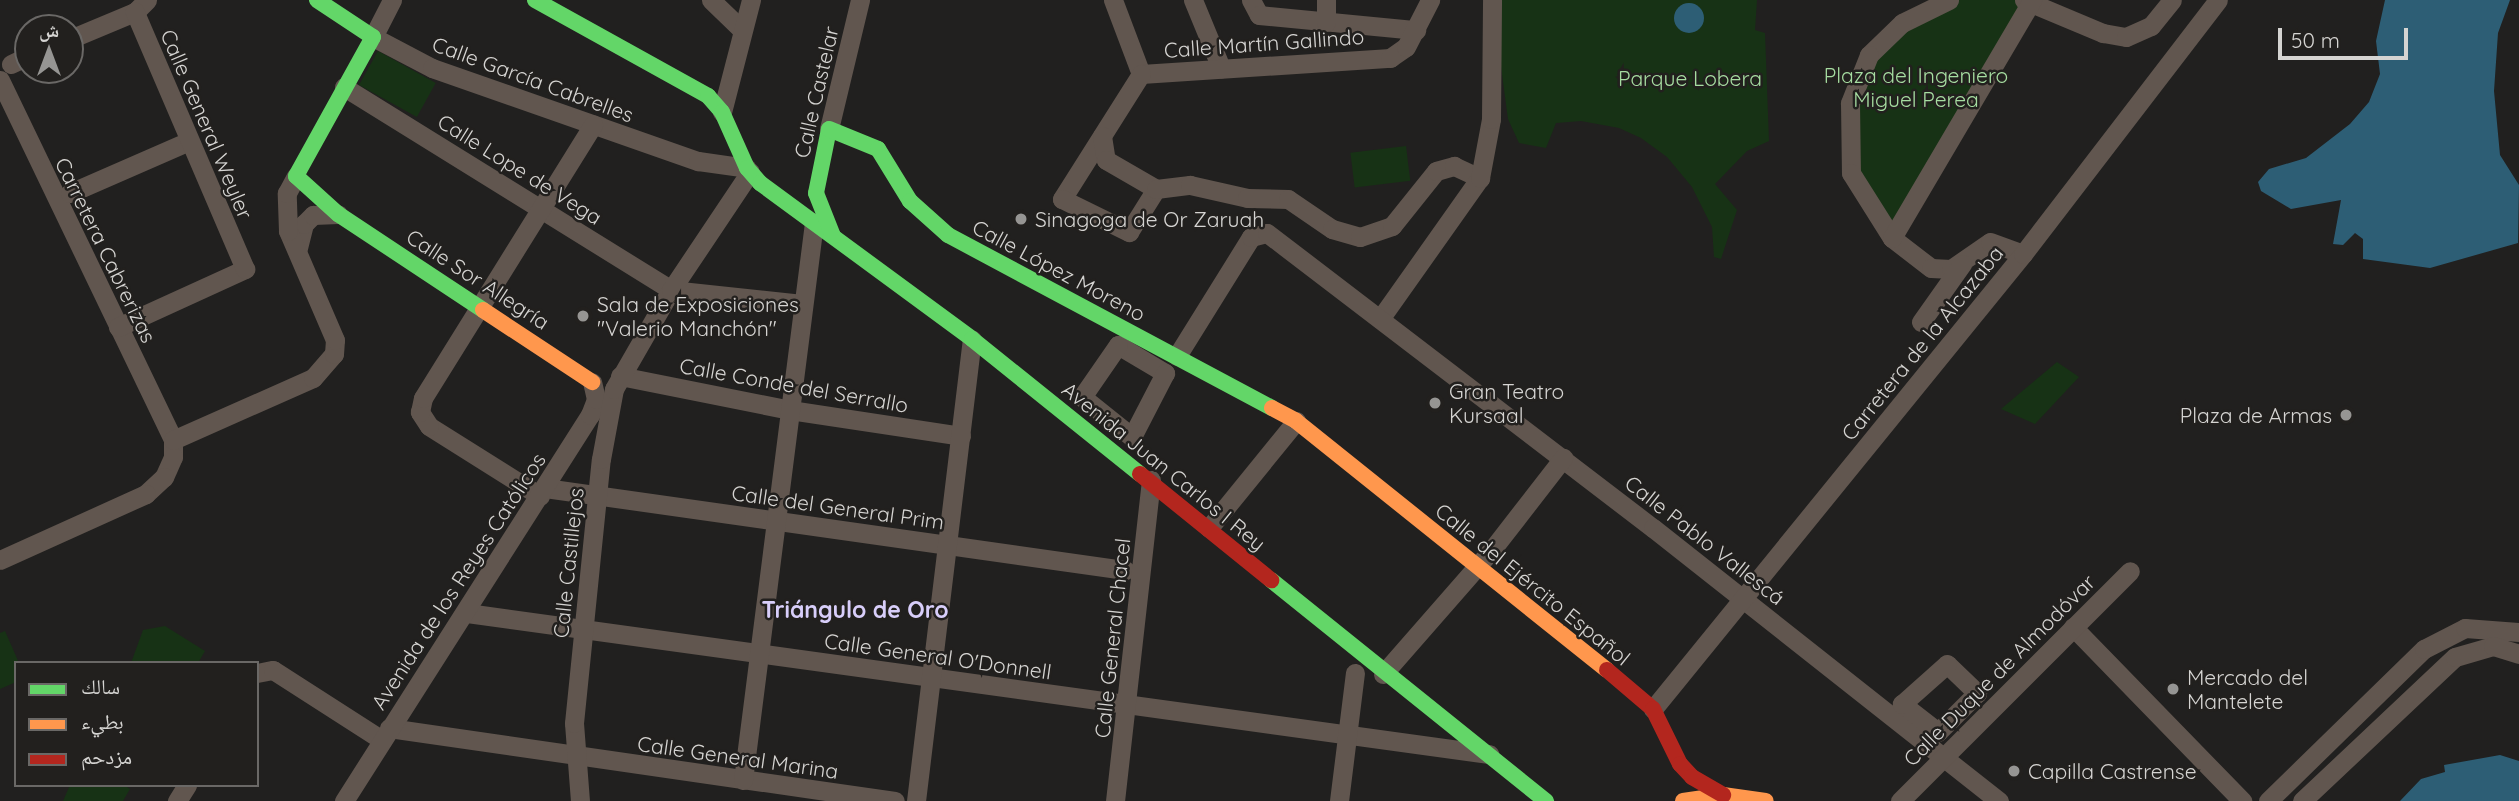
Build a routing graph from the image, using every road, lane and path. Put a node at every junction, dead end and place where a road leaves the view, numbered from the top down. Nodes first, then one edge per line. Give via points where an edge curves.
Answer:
1 (317, 0) edge
2 (392, 0) edge
3 (535, 0) edge
4 (711, 0) edge
5 (751, 0) edge
6 (860, 0) edge
7 (1113, 0) edge
8 (1194, 0) edge
9 (1251, 0) edge
10 (1326, 0) edge
11 (1430, 0) edge
12 (1492, 0) edge
13 (1949, 0) edge
14 (2172, 0) edge
15 (2218, 0) edge
16 (2029, 1) edge
17 (141, 6) edge
18 (1326, 22) junction
19 (741, 29) junction
20 (1416, 30) junction
21 (84, 32) edge
22 (373, 37) junction
23 (13, 67) edge
24 (1221, 68) junction
25 (1141, 74) junction
26 (344, 87) junction
27 (722, 112) junction
28 (593, 125) junction
29 (829, 130) junction
30 (1101, 136) junction
31 (189, 141) junction
32 (749, 170) junction
33 (296, 176) junction
34 (1480, 178) junction
35 (1156, 189) junction
36 (69, 193) dead end
37 (816, 193) junction
38 (785, 202) junction
39 (541, 208) junction
40 (338, 214) junction
41 (814, 223) junction
42 (835, 238) junction
43 (1892, 238) junction
44 (298, 248) junction
45 (2023, 254) junction
46 (1962, 264) junction
47 (671, 290) junction
48 (803, 304) junction
49 (480, 308) junction
50 (1380, 319) junction
51 (1922, 322) dead end
52 (118, 327) junction
53 (972, 339) junction
54 (1118, 345) joint
55 (1177, 356) junction
56 (620, 376) junction
57 (592, 382) joint
58 (790, 410) junction
59 (1296, 421) junction
60 (961, 436) junction
61 (173, 440) junction
62 (1563, 458) junction
63 (1152, 480) junction
64 (542, 492) junction
65 (598, 495) junction
66 (776, 521) junction
67 (1209, 528) junction
68 (947, 545) junction
69 (0, 560) edge
70 (1477, 566) junction
71 (1125, 570) dead end
72 (2130, 571) dead end
73 (1744, 599) junction
74 (467, 613) junction
75 (2073, 627) junction
76 (583, 629) junction
77 (2519, 632) edge
78 (759, 654) junction
79 (2519, 654) edge
80 (261, 671) edge
81 (1355, 673) dead end
82 (1383, 674) junction
83 (931, 678) junction
84 (1128, 705) junction
85 (1653, 709) junction
86 (1949, 721) dead end
87 (385, 734) junction
88 (1965, 735) junction
89 (1347, 746) junction
90 (1489, 754) junction
91 (1945, 756) junction
92 (575, 758) junction
93 (743, 780) junction
94 (1723, 795) junction
95 (344, 801) edge
96 (580, 801) edge
97 (895, 801) edge
98 (916, 801) edge
99 (1115, 801) edge
100 (1339, 801) edge
101 (1546, 801) edge
102 (1683, 801) edge
103 (1766, 801) edge
104 (1900, 801) edge
105 (1999, 801) edge
106 (2242, 801) edge
107 (2268, 801) edge
108 (2302, 801) edge

1 - 22 main road, Calle García Cabrelles
2 - 22 street
3 - 27 main road via 692,84
4 - 19 street
5 - 19 street
6 - 29 street, Calle Castelar
7 - 25 street
8 - 24 street
9 - 18 street via 1259,15
10 - 18 street
11 - 20 street
12 - 34 street via 1491,119
13 - 43 street via 1902,23 1877,45 1860,72 1850,103 1851,173
14 - 16 street via 2151,26 2126,37 2103,33
15 - 45 street, Carretera de la Alcazaba
16 - 43 street
17 - 21 street
17 - 31 street, Calle General Weyler
18 - 20 street
19 - 27 street
20 - 24 street, Calle Martín Gallindo via 1401,54 1391,58
22 - 26 main road
22 - 28 street, Calle García Cabrelles via 432,68
23 - 52 street, Carretera Cabrerizas
24 - 25 street, Calle Martín Gallindo
25 - 30 street
26 - 33 main road
26 - 39 street, Calle Lope de Vega
27 - 32 main road
28 - 32 street, Calle García Cabrelles via 698,161
28 - 39 street
29 - 37 main road, Calle Castelar
29 - 55 main road, Calle López Moreno via 878,149 910,201 948,235
30 - 35 street via 1107,160
30 - 35 street via 1062,199 1129,232
31 - 36 street
31 - 52 street, Calle General Weyler via 245,269
32 - 38 main road, Avenida Juan Carlos I Rey
32 - 47 street
33 - 40 main road, Calle Sor Allegría
33 - 44 street via 285,212
34 - 35 street via 1454,166 1436,171 1392,226 1360,237 1332,229 1288,199 1247,198 1190,185
34 - 50 street
37 - 38 main road via 804,203
37 - 42 main road via 822,217
38 - 41 main road, Avenida Juan Carlos I Rey
39 - 47 street, Calle Lope de Vega
39 - 49 street
40 - 44 street via 313,215 304,224
40 - 49 main road, Calle Sor Allegría
41 - 42 main road, Avenida Juan Carlos I Rey
41 - 48 street
42 - 53 main road, Avenida Juan Carlos I Rey
43 - 46 street via 1931,268
44 - 61 street via 335,340 326,368
45 - 46 street via 1990,242
45 - 73 street, Carretera de la Alcazaba
46 - 51 street
47 - 48 street
47 - 56 street
48 - 58 street
49 - 57 main road, Calle Sor Allegría
49 - 64 street via 423,398 420,412 429,426
50 - 55 street, Calle Pablo Vallescá via 1262,232 1251,237
50 - 62 street, Calle Pablo Vallescá
52 - 61 street, Carretera Cabrerizas
53 - 60 street
53 - 63 main road, Avenida Juan Carlos I Rey
54 - 54 street via 1165,373 1132,437 1082,397
55 - 59 main road, Calle López Moreno
56 - 58 street, Calle Conde del Serrallo
56 - 65 street, Calle Castillejos via 607,418
57 - 64 street, Avenida de los Reyes Católicos via 595,406
58 - 60 street, Calle Conde del Serrallo
58 - 66 street
59 - 67 street
59 - 70 main road, Calle del Ejército Español
60 - 68 street
61 - 69 street via 173,457 164,477 146,494
62 - 70 street
62 - 73 street, Calle Pablo Vallescá
63 - 67 main road, Avenida Juan Carlos I Rey
63 - 84 street, Calle General Chacel
64 - 65 street, Calle del General Prim
64 - 74 street, Avenida de los Reyes Católicos
65 - 66 street, Calle del General Prim
65 - 76 street, Calle Castillejos
66 - 68 street, Calle del General Prim
66 - 78 street
67 - 82 main road, Avenida Juan Carlos I Rey
68 - 71 street, Calle del General Prim
68 - 83 street
70 - 82 street
70 - 85 main road, Calle del Ejército Español
72 - 75 street, Calle Duque de Almodóvar
73 - 85 street, Carretera de la Alcazaba
73 - 91 street, Calle Pablo Vallescá
74 - 76 street, Calle General O'Donnell
74 - 87 street, Avenida de los Reyes Católicos
75 - 88 street, Calle Duque de Almodóvar
75 - 106 street
76 - 78 street, Calle General O'Donnell
76 - 92 street, Calle Castillejos
77 - 107 street via 2465,628 2424,649
78 - 83 street, Calle General O'Donnell
78 - 93 street
79 - 108 street via 2493,646 2455,657
80 - 87 street
81 - 89 street
82 - 90 main road, Avenida Juan Carlos I Rey
83 - 84 street, Calle General O'Donnell
83 - 98 street
84 - 89 street, Calle General O'Donnell via 1320,733
84 - 99 street, Calle General Chacel
85 - 94 main road, Calle del Ejército Español via 1680,764 1692,777
86 - 88 street
87 - 92 street, Calle General Marina
87 - 95 street, Avenida de los Reyes Católicos
88 - 91 street, Calle Duque de Almodóvar
89 - 90 street, Calle General O'Donnell
89 - 100 street
90 - 101 main road, Avenida Juan Carlos I Rey
91 - 104 street, Calle Duque de Almodóvar
91 - 105 street, Calle Pablo Vallescá
92 - 93 street, Calle General Marina
92 - 96 street, Calle Castillejos
93 - 97 street, Calle General Marina
94 - 102 main road
94 - 103 main road

